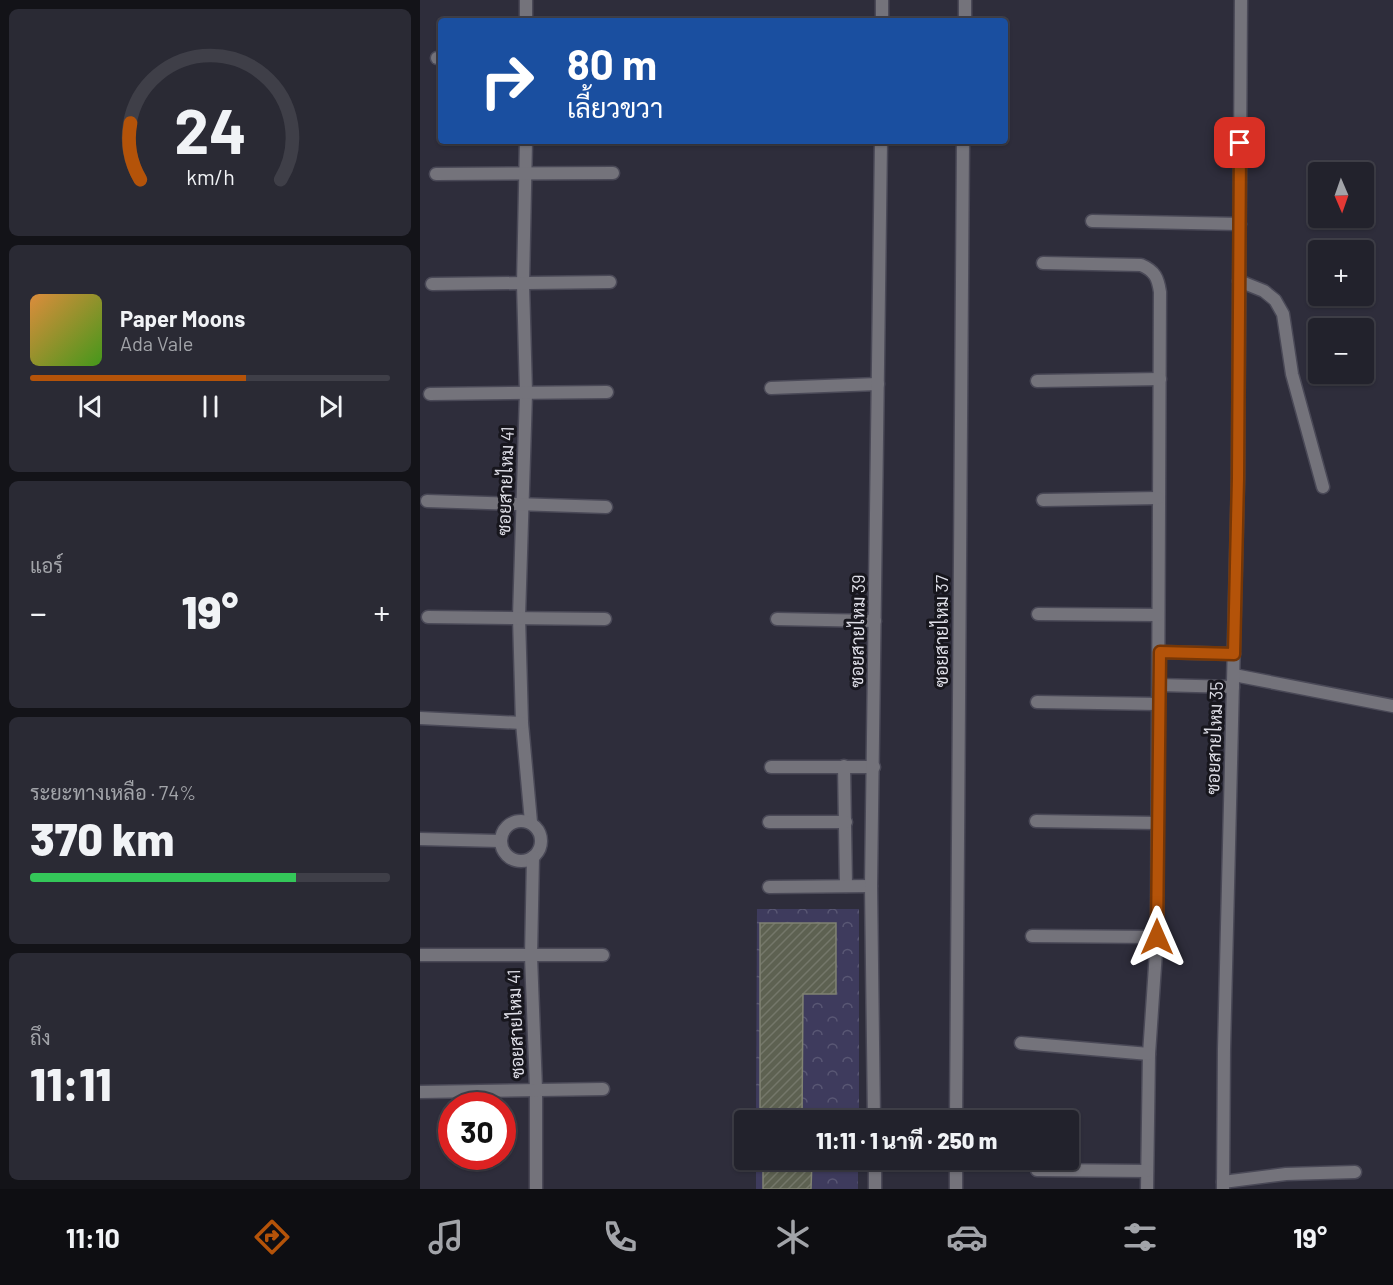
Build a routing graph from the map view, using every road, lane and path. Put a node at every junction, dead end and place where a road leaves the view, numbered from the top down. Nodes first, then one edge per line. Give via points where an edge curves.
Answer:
1 (526, 0) edge
2 (882, 0) edge
3 (965, 0) edge
4 (1241, 0) edge
5 (526, 18) edge
6 (882, 18) edge
7 (964, 18) edge
8 (526, 144) edge
9 (881, 144) edge
10 (963, 144) edge
11 (613, 173) dead end
12 (436, 174) dead end
13 (526, 175) junction
14 (1092, 221) dead end
15 (1240, 224) junction
16 (1043, 263) dead end
17 (1239, 281) junction
18 (610, 282) dead end
19 (432, 284) dead end
20 (523, 284) junction
21 (1160, 379) junction
22 (1037, 381) dead end
23 (878, 384) junction
24 (771, 388) dead end
25 (606, 392) dead end
26 (526, 393) junction
27 (430, 394) dead end
28 (1323, 487) dead end
29 (1158, 498) junction
30 (1043, 500) dead end
31 (428, 501) dead end
32 (522, 505) junction
33 (606, 507) dead end
34 (1038, 614) dead end
35 (1158, 615) junction
36 (428, 617) dead end
37 (519, 617) junction
38 (777, 619) dead end
39 (604, 620) dead end
40 (875, 621) junction
41 (1160, 652) junction
42 (1234, 654) junction
43 (1233, 681) junction
44 (1159, 685) junction
45 (1037, 702) dead end
46 (1159, 704) junction
47 (1393, 706) edge
48 (420, 718) edge
49 (522, 723) junction
50 (844, 766) junction
51 (771, 767) dead end
52 (874, 767) junction
53 (1036, 821) dead end
54 (531, 822) junction
55 (769, 822) dead end
56 (846, 822) junction
57 (1157, 823) junction
58 (420, 839) edge
59 (500, 841) junction
60 (533, 857) junction
61 (846, 886) junction
62 (871, 886) junction
63 (769, 887) dead end
64 (1032, 936) dead end
65 (1157, 937) junction
66 (420, 955) edge
67 (603, 955) dead end
68 (531, 956) junction
69 (1021, 1043) dead end
70 (1149, 1054) junction
71 (536, 1089) junction
72 (603, 1089) dead end
73 (420, 1092) edge
74 (874, 1110) edge
75 (956, 1110) edge
76 (875, 1170) edge
77 (956, 1170) edge
78 (1037, 1170) dead end
79 (1147, 1172) junction
80 (1355, 1172) dead end
81 (1223, 1186) edge
82 (536, 1189) edge
83 (875, 1189) edge
84 (956, 1189) edge
85 (1147, 1189) edge

1 - 5 street
2 - 6 street
3 - 7 street
4 - 15 street, ซอยสายไหม 35
8 - 13 street, ซอยสายไหม 41
9 - 23 street, ซอยสายไหม 39
10 - 75 street, ซอยสายไหม 37
11 - 13 street
12 - 13 street
13 - 20 street, ซอยสายไหม 41
14 - 15 street
15 - 17 street, ซอยสายไหม 35
16 - 21 street via 1130,264 1152,269 1160,292
17 - 28 street via 1264,291 1283,314 1292,374
17 - 42 street, ซอยสายไหม 35
18 - 20 street
19 - 20 street
20 - 26 street, ซอยสายไหม 41
21 - 22 street
21 - 29 street
23 - 24 street
23 - 40 street, ซอยสายไหม 39
25 - 26 street
26 - 27 street
26 - 32 street, ซอยสายไหม 41
29 - 30 street
29 - 35 street
31 - 32 street
32 - 33 street
32 - 37 street, ซอยสายไหม 41
34 - 35 street
35 - 41 street
36 - 37 street
37 - 39 street
37 - 49 street, ซอยสายไหม 41
38 - 40 street
40 - 52 street, ซอยสายไหม 39
41 - 42 street
41 - 44 street
42 - 43 street, ซอยสายไหม 35
43 - 44 street
43 - 47 street
43 - 81 street, ซอยสายไหม 35
44 - 46 street
45 - 46 street
46 - 57 street
48 - 49 street
49 - 54 street, ซอยสายไหม 41
50 - 51 street
50 - 52 street
50 - 56 street
52 - 62 street, ซอยสายไหม 39
53 - 57 street
54 - 59 street via 510,823
54 - 60 street via 542,839
55 - 56 street
56 - 61 street
57 - 65 street
58 - 59 street
59 - 60 street via 512,859
60 - 68 street, ซอยสายไหม 41
61 - 62 street
61 - 63 street
62 - 74 street, ซอยสายไหม 39
64 - 65 street
65 - 70 street
66 - 68 street
67 - 68 street
68 - 71 street, ซอยสายไหม 41
69 - 70 street
70 - 79 street
71 - 72 street
71 - 73 street
71 - 82 street, ซอยสายไหม 41
76 - 83 street
77 - 84 street
78 - 79 street
79 - 85 street
80 - 81 street via 1286,1174

